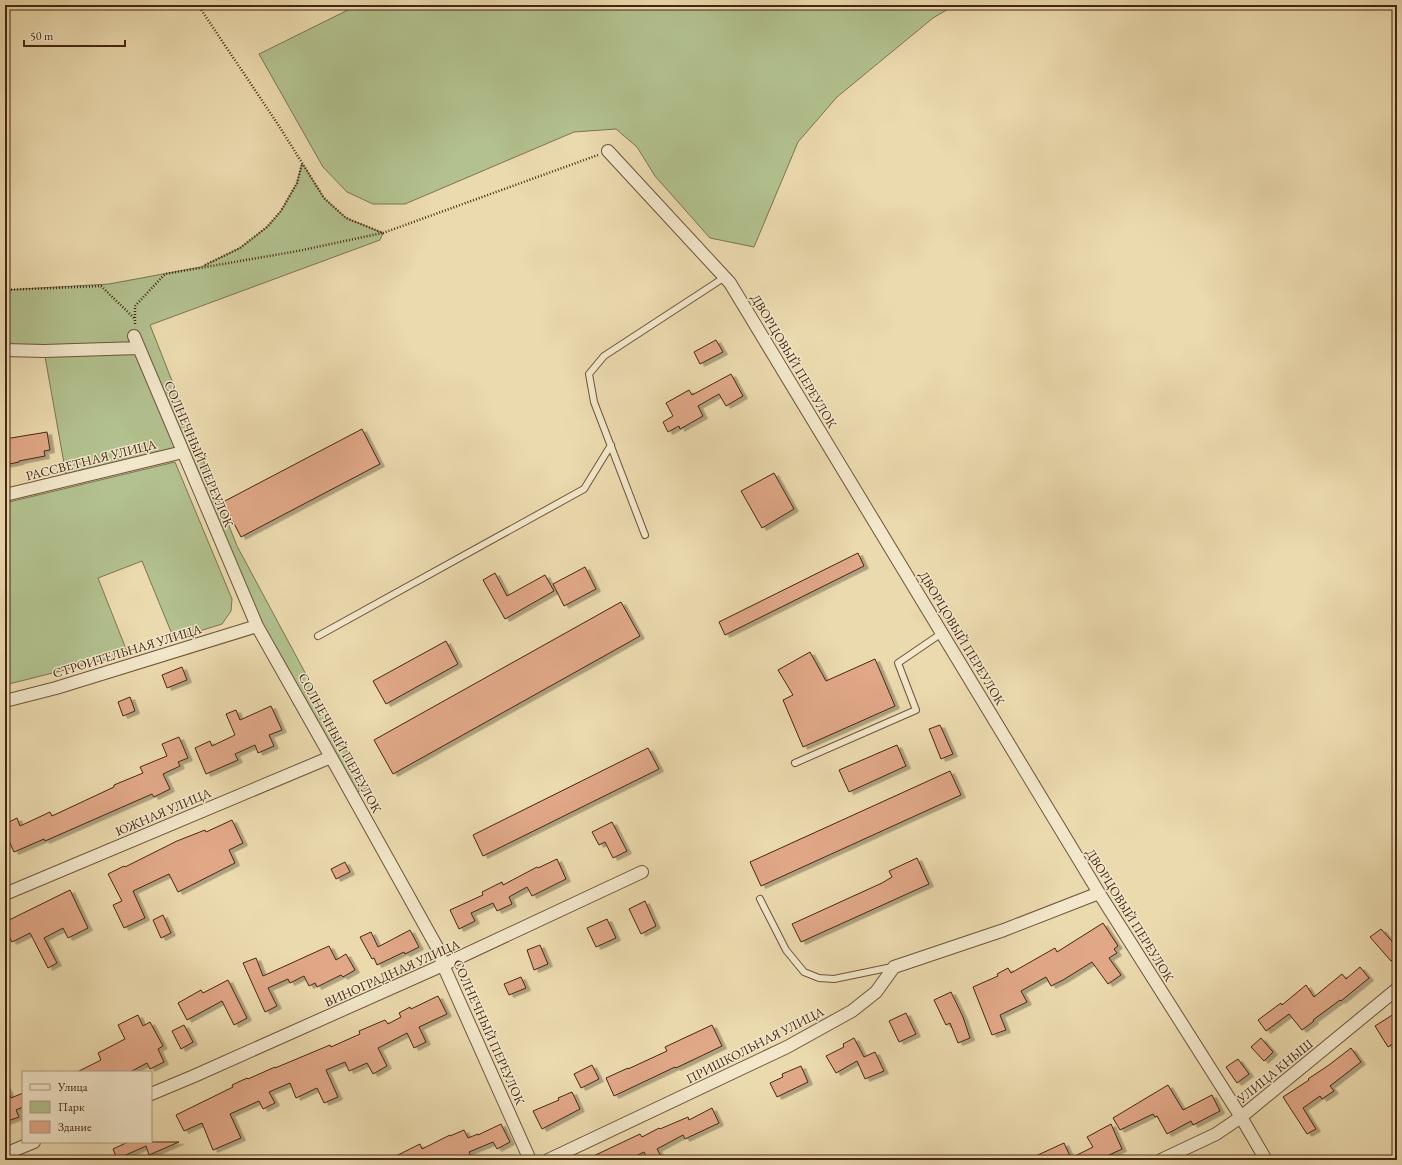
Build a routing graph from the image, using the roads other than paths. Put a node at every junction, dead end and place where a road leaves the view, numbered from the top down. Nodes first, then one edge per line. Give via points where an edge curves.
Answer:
1 (608, 151) road end
2 (725, 277) junction
3 (134, 336) road end
4 (139, 348) junction
5 (5, 350) edge
6 (611, 445) junction
7 (183, 452) junction
8 (5, 495) edge
9 (645, 535) dead end
10 (257, 626) junction
11 (942, 633) junction
12 (318, 636) dead end
13 (5, 701) edge
14 (332, 757) junction
15 (795, 763) dead end
16 (642, 872) dead end
17 (1099, 893) junction
18 (5, 894) edge
19 (760, 899) dead end
20 (443, 965) junction
21 (894, 967) junction
22 (1397, 989) edge
23 (152, 1094) edge
24 (1241, 1117) junction
25 (32, 1143) edge
26 (5, 1154) edge
27 (530, 1160) edge
28 (548, 1160) edge
29 (1161, 1160) edge
30 (1266, 1160) edge

1 - 2 street, ДВОРЦОВЫЙ ПЕРЕУЛОК
2 - 6 lane via 604,356 589,374 594,402
2 - 11 street, ДВОРЦОВЫЙ ПЕРЕУЛОК
3 - 4 street, СОЛНЕЧНЫЙ ПЕРЕУЛОК
4 - 5 street
4 - 7 street, СОЛНЕЧНЫЙ ПЕРЕУЛОК
6 - 9 lane
6 - 12 lane via 584,489
7 - 8 street, РАССВЕТНАЯ УЛИЦА
7 - 10 street, СОЛНЕЧНЫЙ ПЕРЕУЛОК
10 - 13 street, СТРОИТЕЛЬНАЯ УЛИЦА via 56,688
10 - 14 street, СОЛНЕЧНЫЙ ПЕРЕУЛОК
11 - 15 lane via 898,663 916,710
11 - 17 street, ДВОРЦОВЫЙ ПЕРЕУЛОК
14 - 18 street, ЮЖНАЯ УЛИЦА
14 - 20 street, СОЛНЕЧНЫЙ ПЕРЕУЛОК via 438,949
16 - 20 street, ВИНОГРАДНАЯ УЛИЦА
17 - 21 street via 1004,930
17 - 24 street, ДВОРЦОВЫЙ ПЕРЕУЛОК
19 - 21 lane via 786,950 804,972 819,978 834,979
20 - 23 street, ВИНОГРАДНАЯ УЛИЦА
20 - 27 street, СОЛНЕЧНЫЙ ПЕРЕУЛОК
21 - 28 street, ПРИШКОЛЬНАЯ УЛИЦА via 876,992 852,1011 787,1047
22 - 24 street, УЛИЦА КНЫШ
24 - 29 street, УЛИЦА КНЫШ via 1216,1134
24 - 30 street, ДВОРЦОВЫЙ ПЕРЕУЛОК
25 - 26 street

